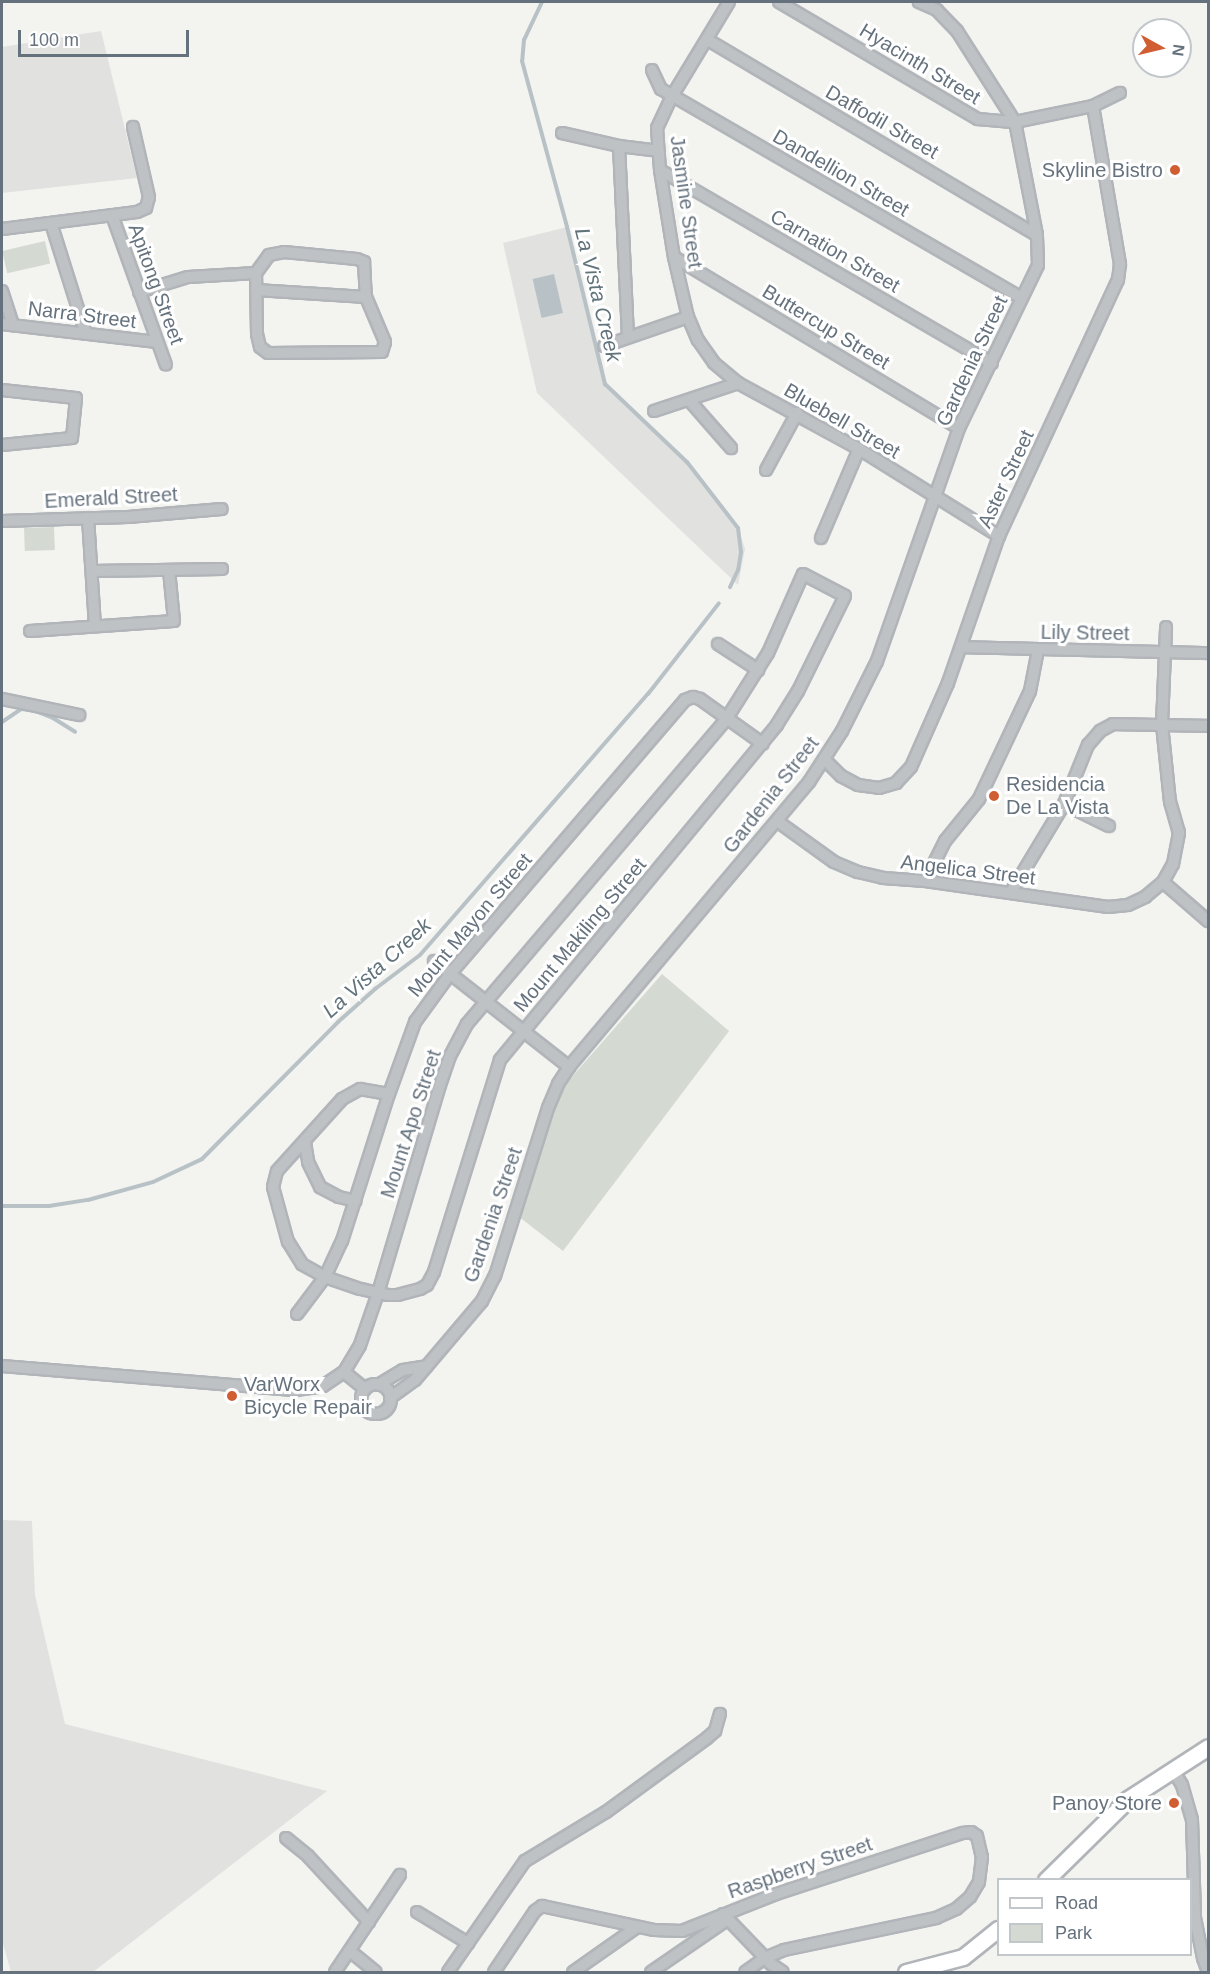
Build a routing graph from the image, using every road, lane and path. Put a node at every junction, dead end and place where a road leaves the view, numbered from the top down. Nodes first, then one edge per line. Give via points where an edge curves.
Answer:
1 (729, 2) edge
2 (779, 2) edge
3 (919, 2) edge
4 (708, 40) junction
5 (652, 70) dead end
6 (1120, 93) dead end
7 (672, 96) junction
8 (1093, 106) junction
9 (1015, 122) junction
10 (133, 127) dead end
11 (562, 133) dead end
12 (619, 146) junction
13 (658, 151) junction
14 (660, 170) junction
15 (112, 215) junction
16 (51, 223) junction
17 (2, 229) edge
18 (1037, 235) junction
19 (674, 257) junction
20 (256, 273) junction
21 (256, 290) junction
22 (2, 291) edge
23 (139, 292) junction
24 (366, 297) junction
25 (1021, 298) junction
26 (687, 317) junction
27 (7, 324) edge
28 (86, 334) junction
29 (628, 337) junction
30 (157, 342) junction
31 (604, 346) dead end
32 (992, 363) junction
33 (166, 365) dead end
34 (738, 383) junction
35 (2, 390) edge
36 (689, 400) junction
37 (654, 411) dead end
38 (797, 413) junction
39 (959, 428) junction
40 (2, 445) edge
41 (731, 448) dead end
42 (859, 449) junction
43 (766, 470) dead end
44 (934, 497) junction
45 (222, 509) dead end
46 (88, 518) junction
47 (2, 521) edge
48 (999, 536) junction
49 (821, 538) dead end
50 (222, 569) dead end
51 (169, 570) junction
52 (92, 571) junction
53 (845, 596) joint
54 (95, 626) junction
55 (1166, 627) dead end
56 (30, 631) dead end
57 (718, 644) dead end
58 (962, 647) junction
59 (1038, 650) junction
60 (1166, 652) junction
61 (1209, 653) edge
62 (758, 670) junction
63 (2, 699) edge
64 (79, 715) dead end
65 (727, 718) junction
66 (1162, 724) junction
67 (1209, 726) edge
68 (763, 744) junction
69 (825, 760) junction
70 (1064, 804) junction
71 (777, 821) junction
72 (1109, 826) dead end
73 (925, 881) junction
74 (1163, 882) junction
75 (1011, 892) junction
76 (1209, 921) edge
77 (434, 961) dead end
78 (450, 974) junction
79 (485, 1002) junction
80 (522, 1032) junction
81 (569, 1068) junction
82 (389, 1094) junction
83 (305, 1142) junction
84 (356, 1200) junction
85 (325, 1277) junction
86 (378, 1293) junction
87 (297, 1314) dead end
88 (2, 1366) edge
89 (426, 1366) junction
90 (344, 1372) junction
91 (378, 1384) junction
92 (365, 1389) junction
93 (390, 1398) junction
94 (720, 1714) dead end
95 (1209, 1747) edge
96 (1173, 1770) junction
97 (286, 1838) dead end
98 (400, 1875) dead end
99 (1048, 1878) edge
100 (417, 1912) dead end
101 (726, 1916) junction
102 (369, 1922) junction
103 (637, 1927) junction
104 (682, 1931) junction
105 (997, 1931) edge
106 (468, 1943) junction
107 (688, 1946) junction
108 (350, 1951) junction
109 (770, 1965) edge
110 (336, 1972) edge
111 (376, 1972) edge
112 (448, 1972) edge
113 (494, 1972) edge
114 (573, 1972) edge
115 (651, 1972) edge
116 (746, 1972) edge
117 (783, 1972) edge
118 (910, 1972) edge
119 (1209, 1972) edge

1 - 4 street, Jasmine Street
2 - 9 street, Hyacinth Street via 978,119
3 - 9 street via 937,10 953,26
4 - 7 street, Jasmine Street
4 - 18 street, Daffodil Street
5 - 7 street, Dandellion Street via 657,86
6 - 8 street, Hyacinth Street
7 - 13 street, Jasmine Street via 657,128
7 - 25 street, Dandellion Street
8 - 9 street, Hyacinth Street
8 - 48 street, Aster Street via 1120,264 1118,280
9 - 18 street, Gardenia Street
10 - 15 street via 150,201 143,210
11 - 12 street
12 - 13 street
12 - 29 street
13 - 14 street, Jasmine Street
14 - 19 street, Jasmine Street
14 - 32 street, Carnation Street
15 - 16 street
15 - 23 street, Apitong Street
16 - 17 street
16 - 28 street
18 - 25 street, Gardenia Street via 1038,265
19 - 26 street, Jasmine Street
19 - 39 street, Buttercup Street
20 - 21 street
20 - 23 street via 188,277
20 - 24 street via 263,260 275,253 357,259 366,265
21 - 24 street
21 - 24 street via 257,341 268,353 382,352 384,337
22 - 27 street
23 - 30 street, Apitong Street
25 - 32 street, Gardenia Street
26 - 29 street
26 - 34 street, Bluebell Street via 714,363
27 - 28 street, Narra Street
28 - 30 street, Narra Street
29 - 31 street
30 - 33 street, Apitong Street
32 - 39 street, Gardenia Street
34 - 36 street
34 - 38 street, Bluebell Street
35 - 40 street via 76,398 72,438
36 - 37 street
36 - 41 street
38 - 42 street, Bluebell Street
38 - 43 street
39 - 44 street, Gardenia Street
42 - 44 street, Bluebell Street
42 - 49 street
44 - 48 street, Bluebell Street
44 - 69 street, Gardenia Street via 877,661
45 - 46 street, Emerald Street
46 - 47 street, Emerald Street
46 - 52 street
48 - 58 street, Aster Street
50 - 51 street
51 - 52 street
51 - 54 street via 174,621
52 - 54 street
53 - 62 street, Mount Apo Street via 803,574
53 - 68 street, Mount Makiling Street via 798,691
54 - 56 street
55 - 60 street, Angelica Street
57 - 62 street
58 - 59 street, Lily Street
58 - 69 street, Aster Street via 911,767 896,783 879,788 858,785 841,776
59 - 60 street, Lily Street
59 - 73 street via 1030,692 979,799 945,841
60 - 61 street, Lily Street
60 - 66 street, Angelica Street
62 - 65 street, Mount Apo Street
63 - 64 street
65 - 68 street
65 - 78 street, Mount Mayon Street via 700,699 693,697 682,703
65 - 79 street, Mount Apo Street
66 - 67 street
66 - 70 street via 1113,724 1100,731 1088,745
66 - 74 street, Angelica Street via 1170,802 1179,833 1173,864
68 - 80 street, Mount Makiling Street
69 - 71 street, Gardenia Street
70 - 72 street
70 - 75 street
71 - 73 street, Angelica Street via 834,862 858,872
71 - 81 street, Gardenia Street
73 - 75 street, Angelica Street
74 - 75 street, Angelica Street via 1128,905 1108,907
74 - 76 street
77 - 78 street
78 - 79 street
78 - 82 street, Mount Mayon Street via 415,1022
79 - 80 street
79 - 86 street, Mount Apo Street via 467,1024 450,1056
80 - 81 street
80 - 86 street, Mount Makiling Street via 493,1076 431,1278 427,1285 412,1292
81 - 89 street, Gardenia Street via 548,1108 495,1276 482,1301
82 - 83 street, Mount Makiling Street via 371,1089 352,1092
82 - 84 street, Mount Mayon Street
83 - 84 street via 320,1187
83 - 85 street, Mount Makiling Street via 277,1171 274,1194 295,1256
84 - 85 street, Mount Mayon Street
85 - 86 street, Mount Makiling Street
85 - 87 street, Mount Mayon Street
86 - 90 street, Mount Apo Street via 360,1345
88 - 90 street, Mount Apo Street via 296,1390 323,1386
89 - 91 street via 403,1370
89 - 93 street, Gardenia Street
90 - 92 street
91 - 92 street
91 - 93 street via 386,1388
92 - 93 street via 361,1403 371,1413 385,1411
94 - 106 street via 715,1731 707,1738 606,1812 525,1861
95 - 96 street
96 - 99 street via 1111,1813
96 - 119 street via 1182,1785 1192,1820 1195,1918
97 - 102 street
98 - 102 street
100 - 106 street
101 - 104 street, Raspberry Street
101 - 107 street
101 - 109 street
101 - 109 street, Raspberry Street via 963,1833 975,1834 981,1849 979,1882 956,1909 936,1918 784,1950
102 - 108 street
103 - 104 street, Raspberry Street
103 - 113 street, Raspberry Street via 542,1906
103 - 114 street
104 - 107 street
105 - 118 street via 963,1957
106 - 112 street
107 - 115 street
108 - 110 street
108 - 111 street
109 - 116 street
109 - 117 street

